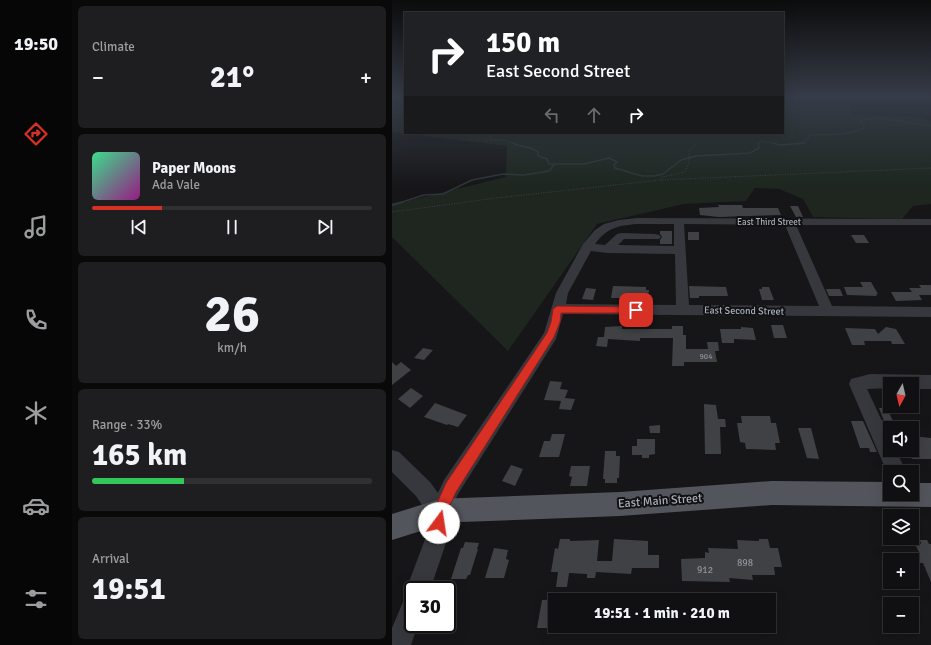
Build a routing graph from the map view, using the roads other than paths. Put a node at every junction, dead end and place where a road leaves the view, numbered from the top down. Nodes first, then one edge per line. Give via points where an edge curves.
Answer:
1 (655, 222) junction
2 (679, 222) junction
3 (927, 222) edge
4 (790, 223) junction
5 (931, 232) edge
6 (655, 237) junction
7 (588, 247) junction
8 (607, 249) junction
9 (654, 250) junction
10 (682, 250) junction
11 (557, 309) junction
12 (683, 310) junction
13 (828, 312) junction
14 (931, 312) edge
15 (931, 382) edge
16 (392, 459) edge
17 (893, 465) edge
18 (883, 494) edge
19 (919, 495) edge
20 (931, 495) edge
21 (440, 512) junction
22 (392, 526) edge
23 (421, 581) edge
24 (404, 629) edge
25 (398, 645) edge

1 - 2 street, East Third Street
1 - 6 street
1 - 7 street, East Third Street via 618,223 608,226 599,232
2 - 4 street, East Third Street
2 - 10 street
3 - 4 street, East Third Street
3 - 5 street
4 - 13 street
6 - 8 street via 621,236
6 - 9 street
7 - 8 street
7 - 11 street via 562,293
8 - 9 street
9 - 10 street
10 - 12 street
11 - 12 street, East Second Street
11 - 21 street via 551,335 451,487
12 - 13 street, East Second Street
13 - 14 street, East Second Street
15 - 17 street via 870,381 857,384
16 - 21 street via 423,489
18 - 21 main road, East Main Street via 772,493 620,504
19 - 20 main road, East Main Street
21 - 22 main road, East Main Street
21 - 23 street via 438,534
24 - 25 street

